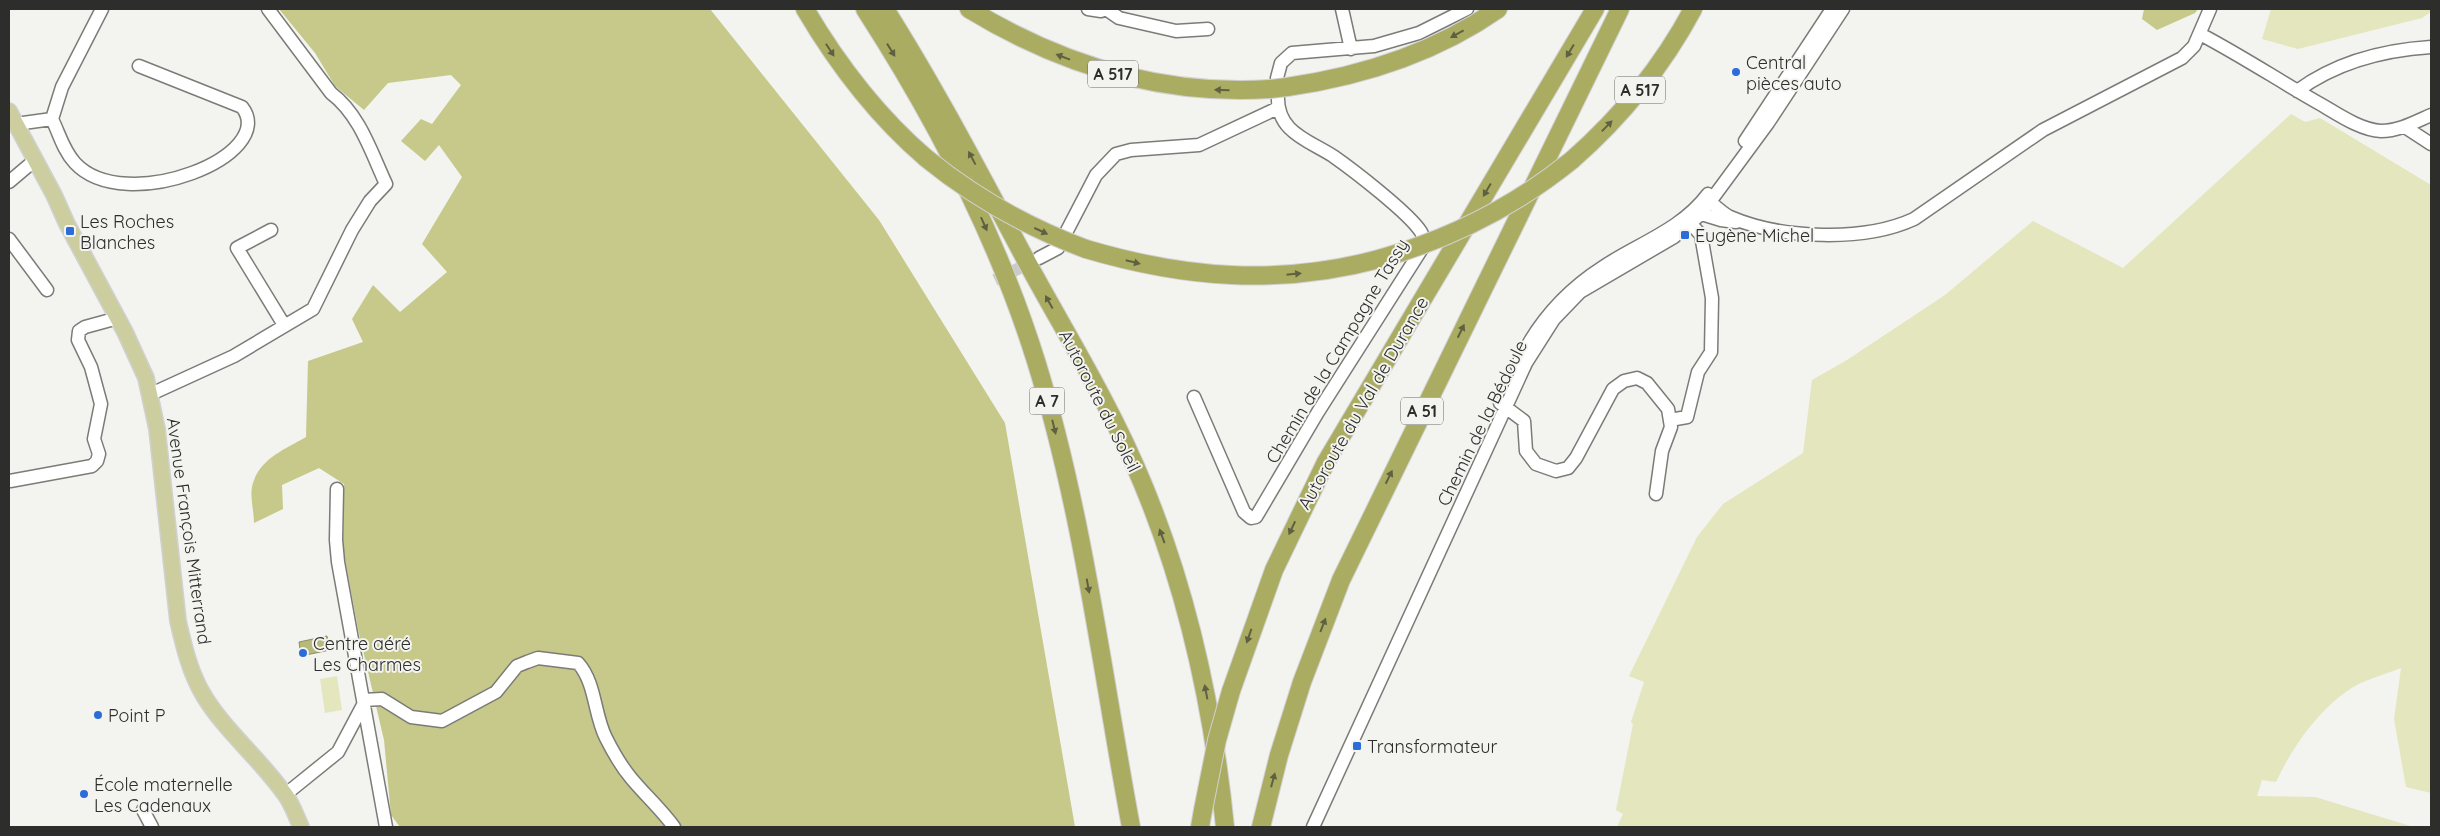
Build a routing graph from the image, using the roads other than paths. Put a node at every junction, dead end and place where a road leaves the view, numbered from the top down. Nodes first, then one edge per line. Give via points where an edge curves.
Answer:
1 (102, 9) edge
2 (268, 9) edge
3 (804, 9) edge
4 (865, 9) edge
5 (885, 9) edge
6 (969, 9) edge
7 (1088, 9) edge
8 (1106, 9) edge
9 (1342, 9) edge
10 (1467, 9) edge
11 (1498, 9) edge
12 (1595, 9) edge
13 (1620, 9) edge
14 (1693, 9) edge
15 (1832, 9) edge
16 (1843, 9) edge
17 (2210, 9) edge
18 (1208, 29) dead end
19 (2200, 34) junction
20 (2431, 47) edge
21 (1350, 48) junction
22 (140, 66) dead end
23 (1278, 87) junction
24 (2297, 91) junction
25 (1278, 108) junction
26 (2431, 115) edge
27 (52, 119) junction
28 (11, 121) edge
29 (2405, 127) junction
30 (2431, 144) edge
31 (32, 162) junction
32 (9, 182) edge
33 (1708, 200) junction
34 (1696, 212) junction
35 (1692, 224) junction
36 (1751, 224) junction
37 (270, 230) dead end
38 (9, 239) edge
39 (1039, 258) tunnel mouth
40 (47, 290) dead end
41 (118, 318) junction
42 (284, 325) junction
43 (151, 394) junction
44 (1194, 397) dead end
45 (1503, 405) junction
46 (1670, 420) junction
47 (10, 481) dead end
48 (337, 489) dead end
49 (1656, 494) dead end
50 (363, 702) junction
51 (286, 794) junction
52 (143, 810) dead end
53 (1201, 819) edge
54 (152, 827) edge
55 (301, 827) edge
56 (386, 827) edge
57 (674, 827) edge
58 (1131, 827) edge
59 (1225, 827) edge
60 (1261, 827) edge
61 (1304, 827) edge
62 (1313, 827) edge

1 - 27 street via 62,87
2 - 42 street via 331,93 345,104 386,184 370,201 352,230 317,304
3 -> 14 highway, A 517, bridge via 837,61 879,112 926,158 1006,214 1086,249 1142,264 1182,272 1243,276 1302,273 1378,259 1421,246 1476,223 1526,194 1572,160 1630,102 1666,54
4 -> 58 highway, Autoroute du Soleil / A 7 via 926,108 982,218 1036,361 1070,490
59 -> 5 highway, Autoroute du Soleil via 1211,720 1199,660 1180,589 1140,479 1106,406 956,130
23 -> 6 highway, A 517 via 1211,89 1174,86 1107,72 1059,56
7 - 8 street
8 - 18 street via 1119,18 1176,30
9 - 21 street
10 - 21 street via 1419,33 1374,46
11 -> 23 highway, A 517 via 1454,36 1395,62 1324,82
12 -> 53 highway, Autoroute du Val de Durance, bridge via 1319,474 1266,590 1231,691
60 -> 13 highway, A 51 via 1299,691 1341,580
15 - 33 street, Chemin de la Bédoule
16 - 33 street, Chemin de la Bédoule via 1768,123
17 - 19 street
19 - 24 street
19 - 36 street via 2190,52 2182,58 2043,130 1914,219 1885,229 1835,235 1799,233
20 - 24 street via 2390,52 2347,64 2317,76
21 - 23 street via 1292,53 1281,63
22 - 27 street via 242,106 249,122 244,137 221,158 190,175 138,185 113,182 89,174 67,151
23 - 25 street
24 - 29 street via 2367,128 2380,131
25 - 39 street via 1199,145 1116,154 1096,175 1058,248
25 - 44 street, Chemin de la Campagne Tassy via 1294,133 1350,168 1408,218 1423,236 1422,250 1318,412 1256,517 1251,518 1244,512
26 - 29 street
27 - 28 street
28 - 31 main road, Avenue François Mitterrand
29 - 30 street
31 - 32 street
31 - 41 main road, Avenue François Mitterrand
33 - 34 street, Chemin de la Bédoule
33 - 36 street via 1728,216
34 - 35 street, Chemin de la Bédoule
34 - 36 street
34 - 45 street, Chemin de la Bédoule via 1672,229 1604,266 1558,302 1525,348
35 - 45 street, Chemin de la Bédoule via 1580,292 1550,326
35 - 46 street via 1701,235 1712,298 1711,352 1698,372 1687,417
37 - 42 street via 237,248
38 - 40 street
41 - 43 main road, Avenue François Mitterrand
41 - 47 street via 79,331 78,340 91,367 101,404 94,440 99,454 97,461 92,466
42 - 43 street via 234,356
43 - 51 main road, Avenue François Mitterrand via 184,648 204,696
45 - 46 street via 1524,421 1526,451 1536,464 1556,471 1568,468 1576,458 1613,390 1624,381 1637,378 1647,383 1668,409
45 - 61 street, Chemin de la Bédoule
45 - 62 street, Chemin de la Bédoule
46 - 49 street
48 - 50 street via 337,551
50 - 51 street via 338,752
50 - 56 street
50 - 57 street via 382,699 411,717 442,721 496,692 517,666 526,662 538,658 578,664 589,680 595,712 618,759
51 - 55 main road, Avenue François Mitterrand
52 - 54 street

